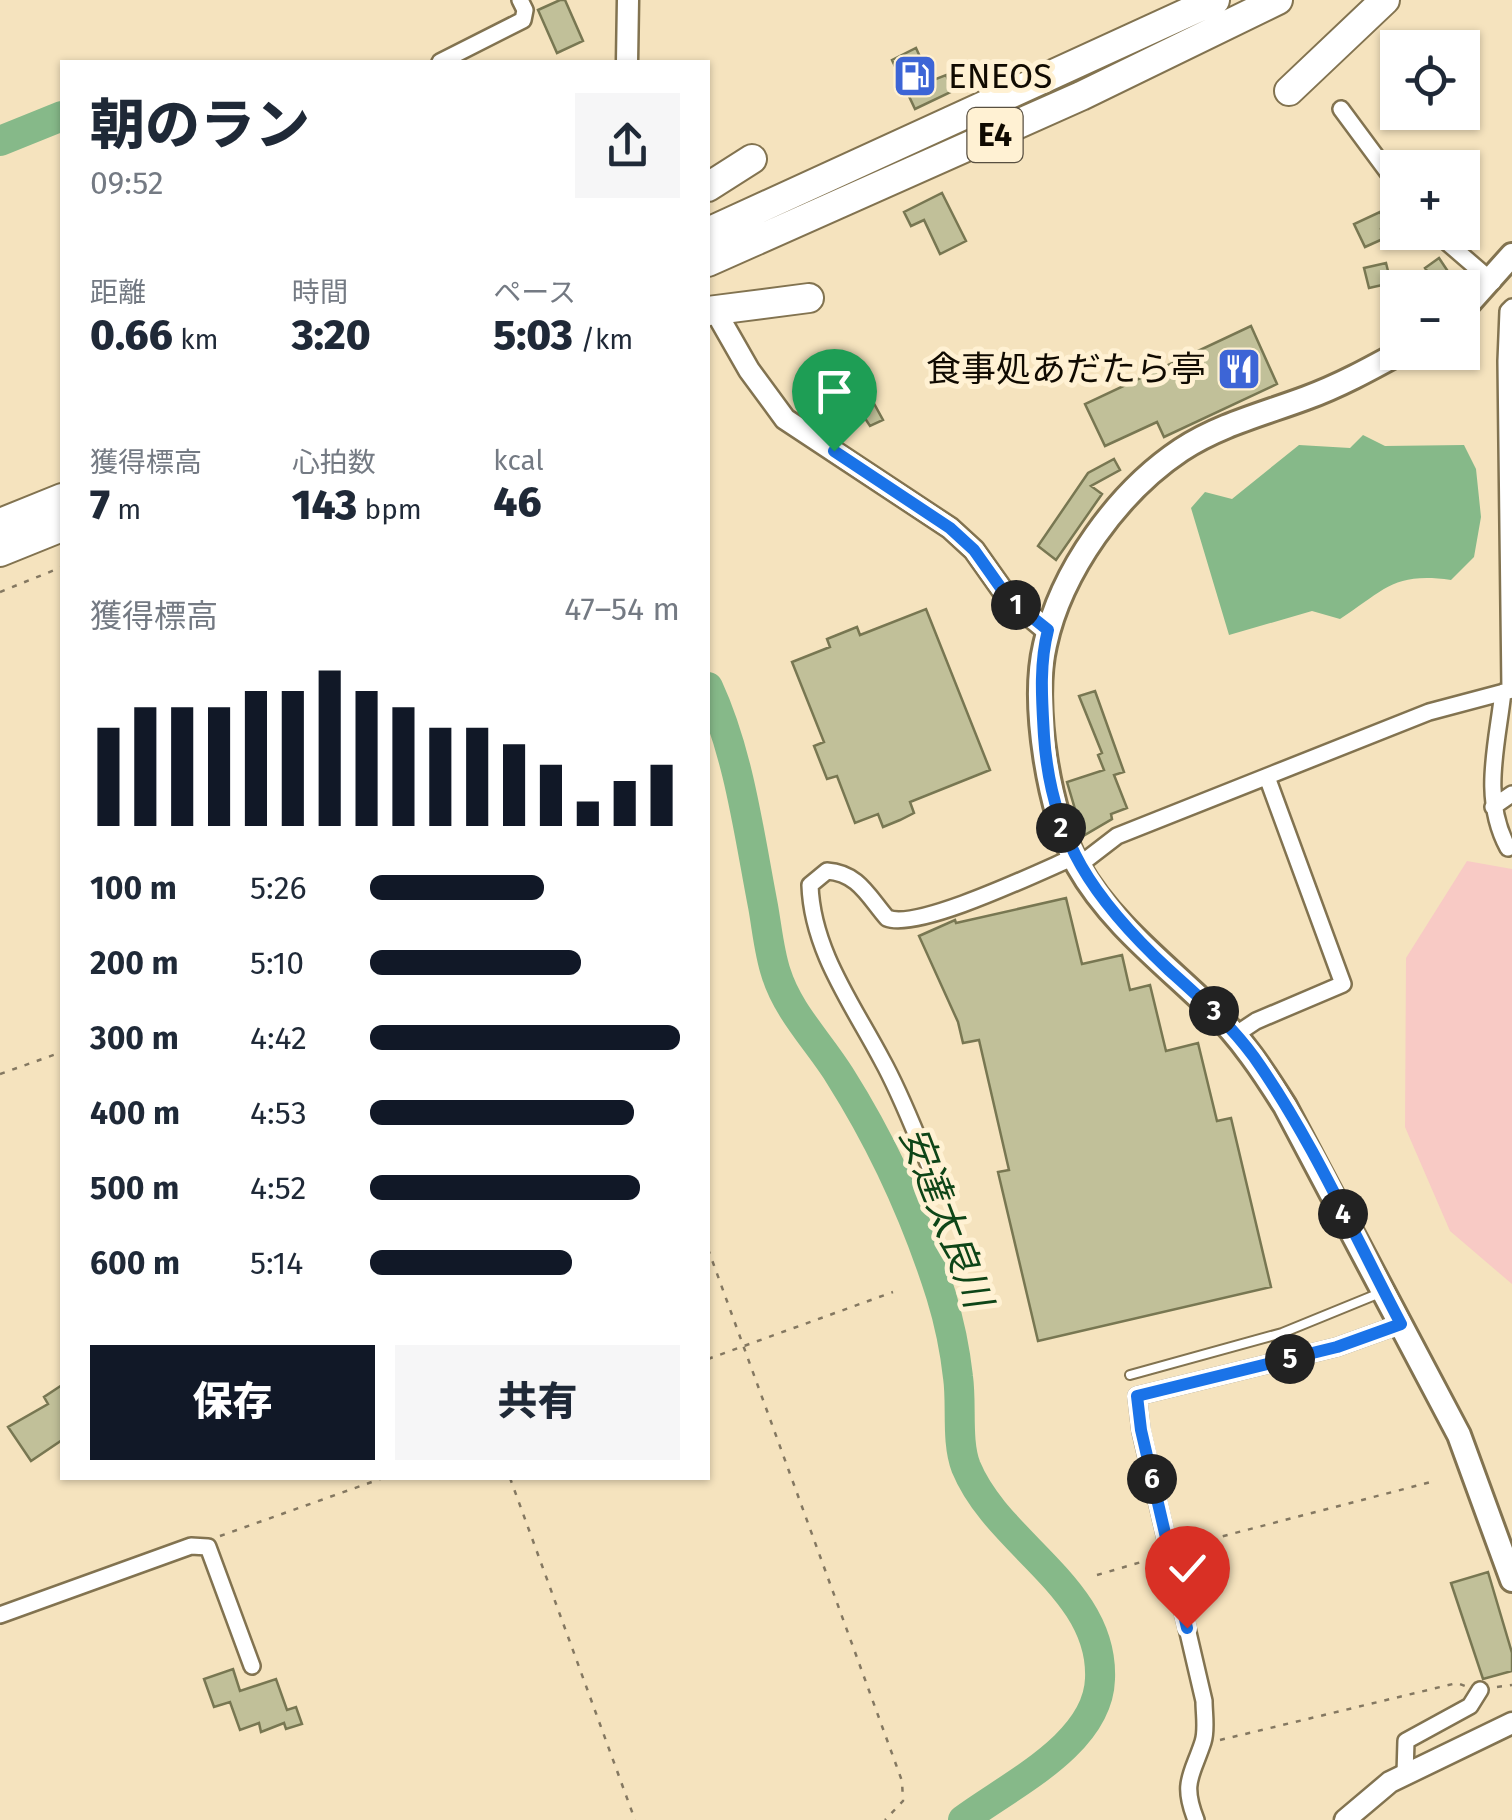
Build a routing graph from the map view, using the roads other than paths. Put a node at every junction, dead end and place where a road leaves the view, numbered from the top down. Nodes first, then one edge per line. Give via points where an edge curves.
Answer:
1 (520, 0) edge
2 (628, 0) edge
3 (1215, 0) edge
4 (1278, 0) edge
5 (1385, 0) edge
6 (444, 60) edge
7 (627, 60) edge
8 (1289, 91) dead end
9 (1341, 109) dead end
10 (752, 159) dead end
11 (1380, 162) edge
12 (710, 186) edge
13 (710, 231) edge
14 (1472, 250) edge
15 (710, 261) edge
16 (1506, 267) edge
17 (1480, 293) edge
18 (809, 298) dead end
19 (1512, 307) edge
20 (714, 316) edge
21 (1380, 363) edge
22 (60, 499) edge
23 (0, 522) edge
24 (60, 527) edge
25 (0, 552) edge
26 (1048, 630) junction
27 (1508, 691) edge
28 (1266, 776) junction
29 (1512, 794) edge
30 (1493, 807) junction
31 (1508, 848) dead end
32 (1076, 862) junction
33 (1234, 1035) junction
34 (932, 1172) dead end
35 (1384, 1291) junction
36 (1401, 1324) junction
37 (1130, 1376) dead end
38 (1506, 1540) edge
39 (1512, 1580) edge
40 (0, 1616) edge
41 (252, 1666) dead end
42 (1480, 1690) road end
43 (1512, 1723) edge
44 (1404, 1774) junction
45 (1196, 1820) edge
46 (1345, 1820) edge

1 - 6 street via 523,20
2 - 7 street
3 - 13 highway, E4
4 - 15 highway, E4
5 - 8 highway
9 - 11 street
10 - 12 highway
14 - 16 street
16 - 17 main road
18 - 20 highway
19 - 27 street via 1506,362
20 - 26 street via 785,418 950,528 1008,598
21 - 26 main road via 1329,390 1210,433 1146,477 1085,554
22 - 23 highway
24 - 25 highway
26 - 32 main road via 1042,666 1048,775
27 - 28 street via 1428,712
27 - 30 street via 1490,784
28 - 32 street via 1117,836
28 - 33 street via 1342,984
29 - 30 street
30 - 31 street
32 - 33 main road via 1126,926
32 - 34 street via 908,921 887,918 863,887 839,872 827,870 810,885 818,936
33 - 35 main road via 1285,1106
35 - 36 main road
35 - 37 lane via 1282,1333
36 - 38 main road
36 - 45 street via 1337,1347 1137,1396 1204,1701 1204,1742 1188,1775
38 - 39 main road
40 - 41 street via 190,1546 208,1547
42 - 44 street via 1470,1706 1406,1741
43 - 44 street
44 - 46 street

